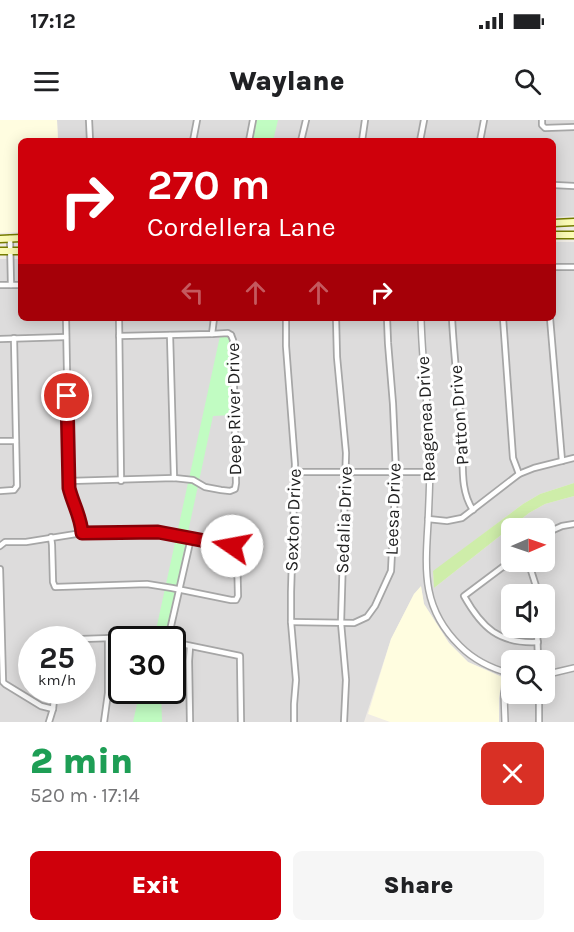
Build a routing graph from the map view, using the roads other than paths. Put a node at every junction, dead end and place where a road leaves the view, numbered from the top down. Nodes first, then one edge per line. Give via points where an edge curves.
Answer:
1 (89, 120) edge
2 (197, 120) edge
3 (253, 120) edge
4 (306, 120) edge
5 (365, 120) edge
6 (424, 120) edge
7 (484, 120) edge
8 (542, 120) edge
9 (574, 127) edge
10 (90, 138) edge
11 (194, 138) edge
12 (250, 138) edge
13 (302, 138) edge
14 (362, 138) edge
15 (421, 138) edge
16 (481, 138) edge
17 (556, 185) edge
18 (574, 186) edge
19 (574, 222) edge
20 (556, 223) edge
21 (574, 235) edge
22 (556, 236) edge
23 (0, 238) edge
24 (10, 238) junction
25 (18, 238) edge
26 (0, 251) edge
27 (10, 251) junction
28 (18, 251) edge
29 (556, 267) edge
30 (574, 267) edge
31 (0, 285) edge
32 (11, 285) junction
33 (18, 285) edge
34 (66, 321) edge
35 (118, 321) edge
36 (214, 321) edge
37 (286, 321) edge
38 (336, 321) edge
39 (387, 321) edge
40 (421, 321) edge
41 (452, 321) edge
42 (502, 321) edge
43 (550, 321) edge
44 (237, 330) dead end
45 (212, 333) junction
46 (170, 335) junction
47 (231, 335) junction
48 (119, 336) junction
49 (66, 337) junction
50 (14, 338) junction
51 (0, 339) edge
52 (0, 441) edge
53 (16, 441) junction
54 (574, 458) edge
55 (562, 461) junction
56 (295, 472) junction
57 (346, 472) junction
58 (396, 472) junction
59 (430, 472) junction
60 (519, 474) junction
61 (174, 478) junction
62 (69, 481) junction
63 (121, 481) junction
64 (0, 491) edge
65 (473, 510) junction
66 (428, 519) junction
67 (574, 524) edge
68 (555, 529) edge
69 (82, 533) junction
70 (51, 537) junction
71 (191, 537) junction
72 (0, 545) edge
73 (501, 568) edge
74 (0, 569) edge
75 (179, 590) junction
76 (0, 619) edge
77 (291, 622) junction
78 (341, 623) junction
79 (171, 626) edge
80 (96, 638) edge
81 (108, 638) edge
82 (538, 638) edge
83 (538, 642) junction
84 (186, 645) edge
85 (190, 646) junction
86 (538, 650) edge
87 (574, 668) edge
88 (501, 670) edge
89 (555, 672) edge
90 (108, 693) edge
91 (54, 704) edge
92 (504, 704) edge
93 (539, 704) edge
94 (53, 709) junction
95 (49, 722) edge
96 (104, 722) edge
97 (190, 722) edge
98 (241, 722) edge
99 (294, 722) edge
100 (344, 722) edge
101 (505, 722) edge
102 (539, 722) edge

1 - 10 street
2 - 11 street
3 - 12 street
4 - 13 street
5 - 14 street
6 - 15 street
7 - 16 street
8 - 9 street via 546,128
17 - 18 street
19 - 20 main road
21 - 22 main road
23 - 24 main road
24 - 25 main road
24 - 27 street
26 - 27 main road
27 - 28 main road
27 - 32 street
29 - 30 street
31 - 32 street
32 - 33 street
34 - 49 street
35 - 48 street
36 - 45 street
37 - 56 street, Sexton Drive
38 - 57 street, Sedalia Drive
39 - 58 street, Leesa Drive
40 - 59 street, Reagenea Drive
41 - 65 street, Patton Drive via 464,488
42 - 60 street via 513,458
43 - 55 street
44 - 47 street, Deep River Drive
45 - 46 street
45 - 47 street
46 - 48 street
46 - 61 street
47 - 61 street, Deep River Drive via 235,489 221,490
48 - 63 street
49 - 50 street
49 - 62 street
50 - 51 street
50 - 53 street
52 - 53 street
53 - 64 street via 17,486
54 - 55 street
55 - 60 street
56 - 57 street
56 - 77 street, Sexton Drive
57 - 58 street
57 - 78 street, Sedalia Drive
58 - 59 street
58 - 78 street, Leesa Drive via 391,571 367,617
59 - 66 street, Reagenea Drive
60 - 65 street
61 - 63 street
62 - 63 street
62 - 69 street
65 - 66 street via 462,518 447,521
66 - 88 street, Reagenea Drive via 427,585 436,615 465,651
67 - 68 street
69 - 70 street
69 - 71 street via 158,532
70 - 72 street
70 - 75 street via 54,587 147,584
71 - 75 street
71 - 75 street via 236,548 238,595 231,600
73 - 83 street via 464,596 482,623 496,633 509,640
74 - 76 street
75 - 79 street
76 - 94 street via 3,683
77 - 78 street, Leesa Drive
77 - 99 street, Sexton Drive via 296,680
78 - 100 street, Sedalia Drive via 346,680
80 - 81 street
82 - 83 street
83 - 86 street
84 - 85 street
85 - 97 street
85 - 98 street via 240,656
87 - 89 street
90 - 96 street
91 - 94 street
92 - 101 street
93 - 102 street
94 - 95 street

